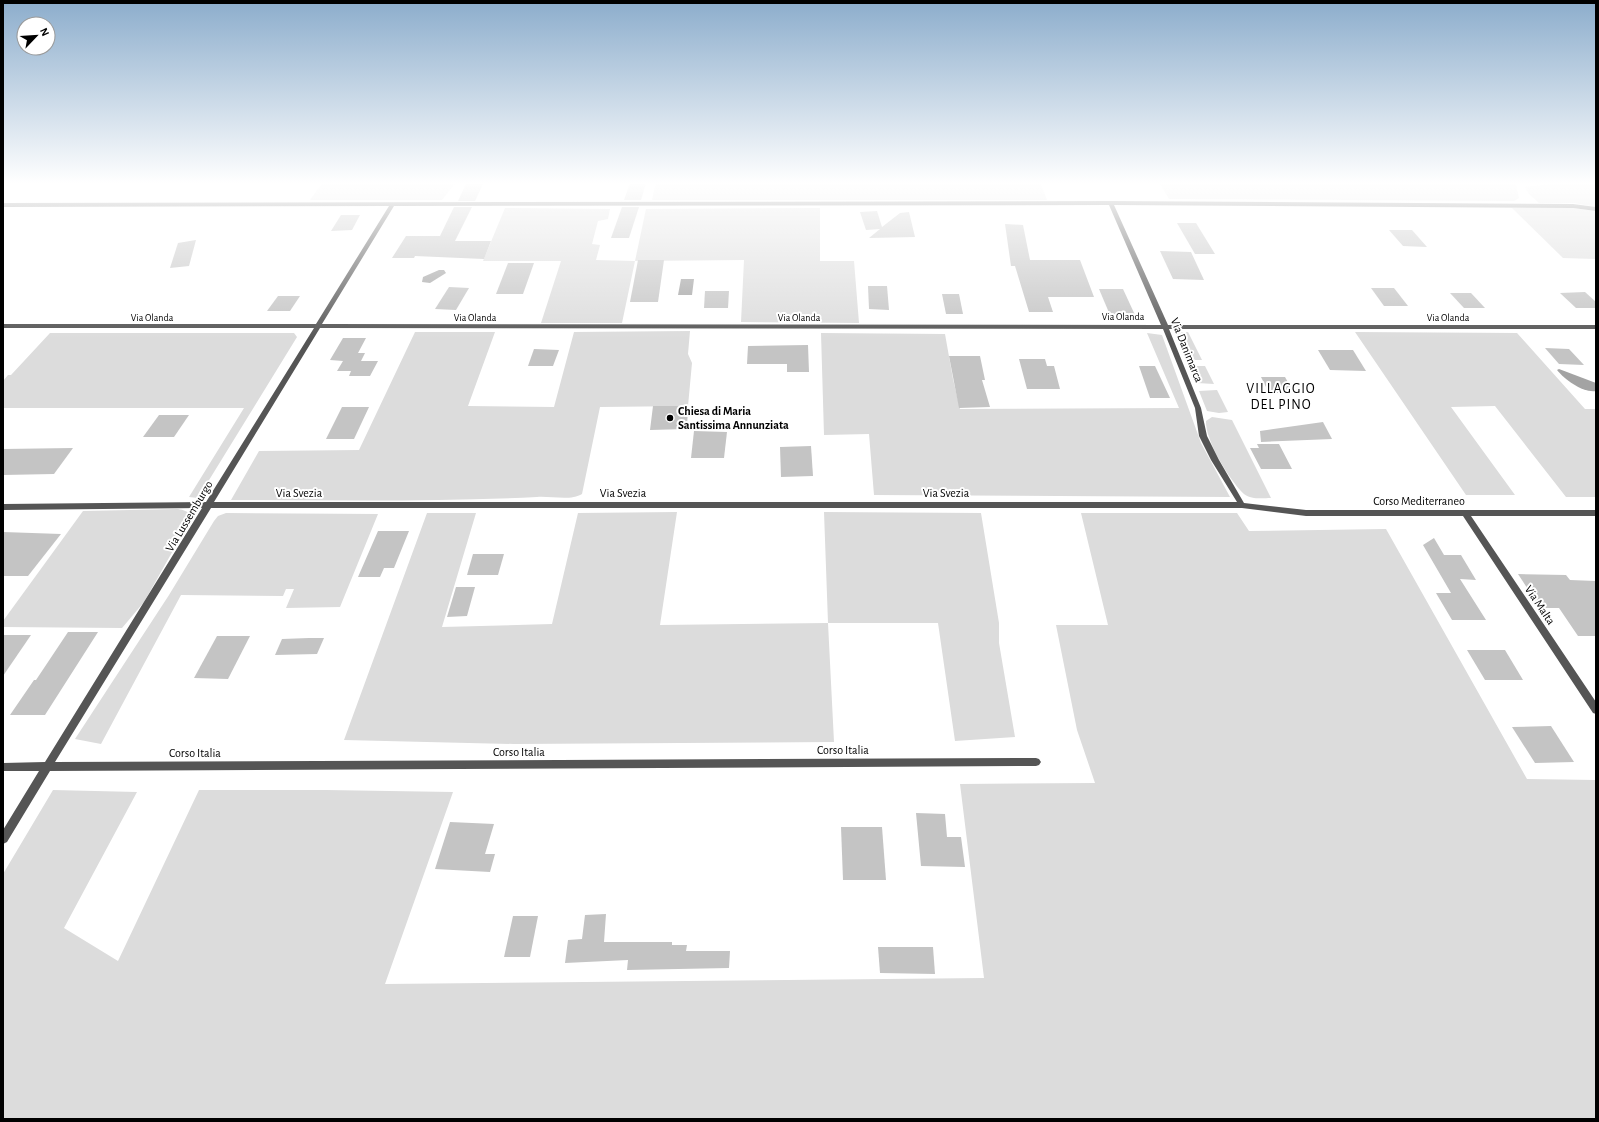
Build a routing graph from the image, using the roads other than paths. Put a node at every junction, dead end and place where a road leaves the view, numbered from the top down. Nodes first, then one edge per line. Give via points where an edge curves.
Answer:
1 (374, 234) edge
2 (1125, 234) edge
3 (3, 326) edge
4 (1166, 326) junction
5 (316, 327) junction
6 (1596, 327) edge
7 (210, 505) junction
8 (1242, 505) junction
9 (3, 507) edge
10 (1465, 513) junction
11 (1596, 513) edge
12 (1596, 710) edge
13 (1036, 762) dead end
14 (3, 767) edge
15 (48, 767) junction
16 (3, 840) edge

1 - 5 street, Via Lussemburgo
2 - 4 street, Via Danimarca
3 - 5 street, Via Olanda
4 - 5 street, Via Olanda
4 - 6 street, Via Olanda
4 - 8 street, Via Danimarca via 1198,408 1203,436
5 - 7 street, Via Lussemburgo
7 - 8 street, Via Svezia
7 - 9 street, Via Svezia
7 - 15 street, Via Lussemburgo
8 - 10 street, Corso Mediterraneo via 1306,513
10 - 11 street, Corso Mediterraneo
10 - 12 street, Via Malta
13 - 15 street, Corso Italia
14 - 15 street, Corso Italia
15 - 16 street, Via Lussemburgo

